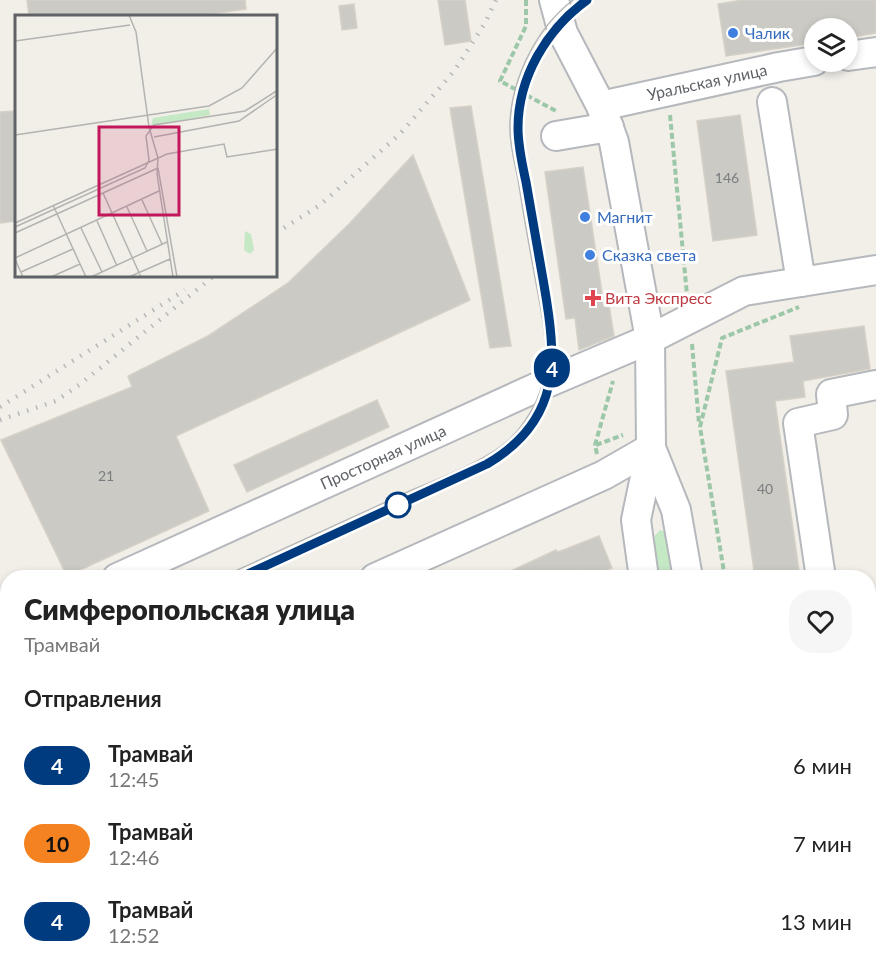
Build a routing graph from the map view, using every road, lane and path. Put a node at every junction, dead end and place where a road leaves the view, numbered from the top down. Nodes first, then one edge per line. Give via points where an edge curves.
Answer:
1 (526, 0) edge
2 (554, 0) edge
3 (876, 52) edge
4 (858, 55) edge
5 (804, 63) edge
6 (772, 102) dead end
7 (670, 115) dead end
8 (605, 116) junction
9 (559, 125) joint
10 (876, 270) edge
11 (805, 293) junction
12 (689, 319) junction
13 (650, 339) junction
14 (615, 374) dead end
15 (876, 385) edge
16 (700, 427) junction
17 (626, 434) dead end
18 (595, 445) junction
19 (651, 448) junction
20 (598, 456) dead end
21 (135, 570) edge
22 (393, 570) edge
23 (643, 570) edge
24 (686, 570) edge
25 (724, 570) edge
26 (820, 570) edge

1 - 9 path via 526,26 501,81
2 - 8 street via 563,33
3 - 4 street
5 - 8 street, Уральская улица
6 - 11 street
7 - 12 path
8 - 9 street, Уральская улица
8 - 13 street via 614,142
10 - 11 street, Просторная улица
11 - 12 street, Просторная улица via 744,291
11 - 16 path via 722,338
12 - 13 street, Просторная улица
12 - 16 path
13 - 19 street
13 - 21 street, Просторная улица
14 - 18 path
15 - 26 street via 831,394 833,415 798,423
16 - 25 path
17 - 18 path
18 - 20 path
19 - 22 street via 604,475
19 - 23 street via 636,520
19 - 24 street via 675,510

